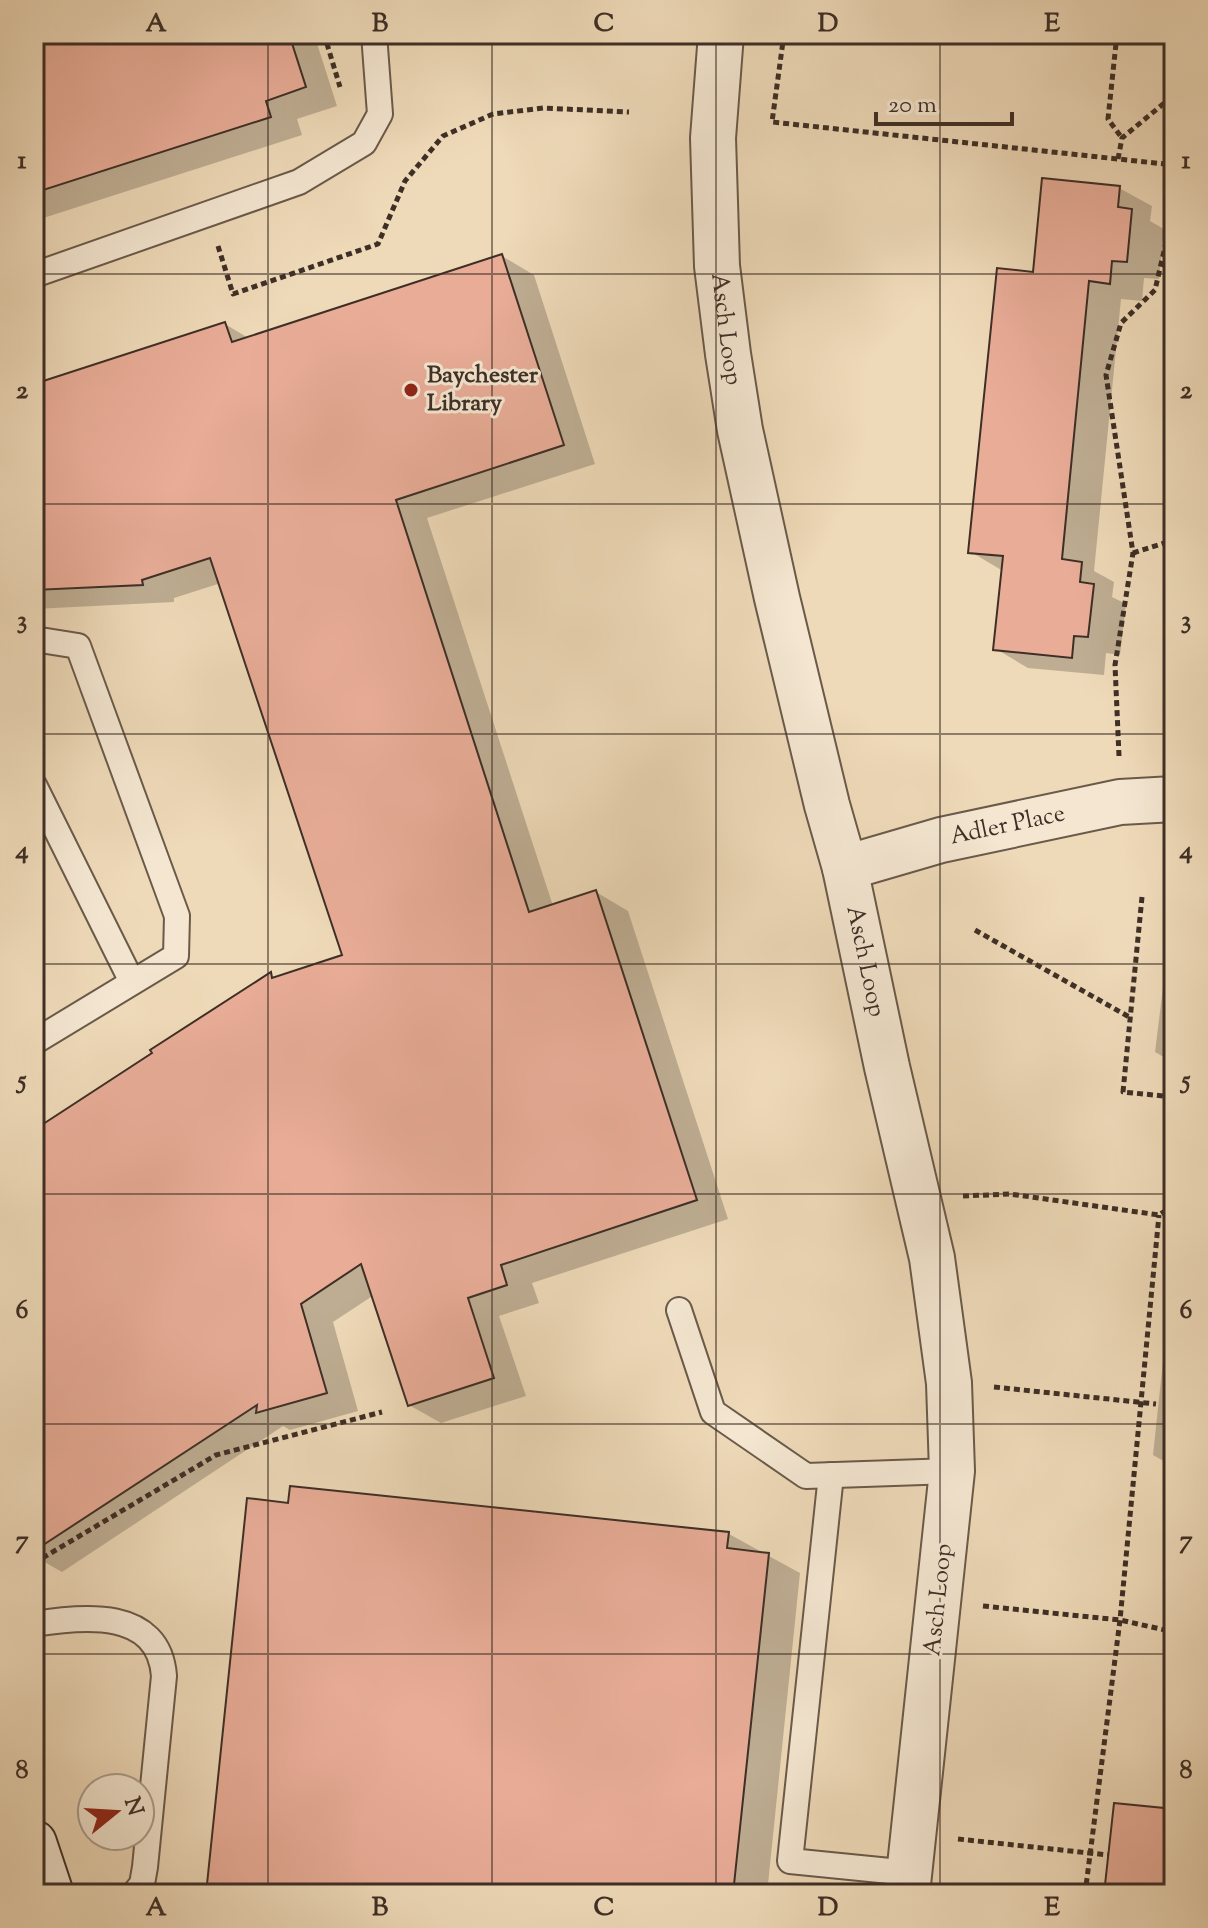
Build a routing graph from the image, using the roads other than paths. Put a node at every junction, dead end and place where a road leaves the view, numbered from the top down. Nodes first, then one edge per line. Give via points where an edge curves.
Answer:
1 (374, 34) edge
2 (721, 34) edge
3 (34, 275) edge
4 (34, 639) edge
5 (34, 785) edge
6 (1174, 799) edge
7 (845, 868) junction
8 (132, 982) junction
9 (34, 1042) edge
10 (679, 1310) dead end
11 (952, 1471) junction
12 (831, 1475) junction
13 (34, 1624) edge
14 (34, 1843) edge
15 (910, 1867) edge
16 (51, 1894) edge
17 (134, 1894) edge

1 - 3 lane via 380,114 364,143 299,182
2 - 7 street, Asch Loop via 713,138 717,266 728,354 774,582
4 - 8 lane via 78,646 177,916 176,956
5 - 8 lane
6 - 7 street, Adler Place via 1120,802 941,840
7 - 11 street, Asch Loop via 932,1258 949,1383
8 - 9 lane
10 - 12 lane via 713,1412 806,1476
11 - 12 lane
11 - 15 street, Asch Loop
12 - 15 lane via 790,1861
13 - 17 lane via 110,1620 147,1637 163,1660 145,1867
14 - 16 street

